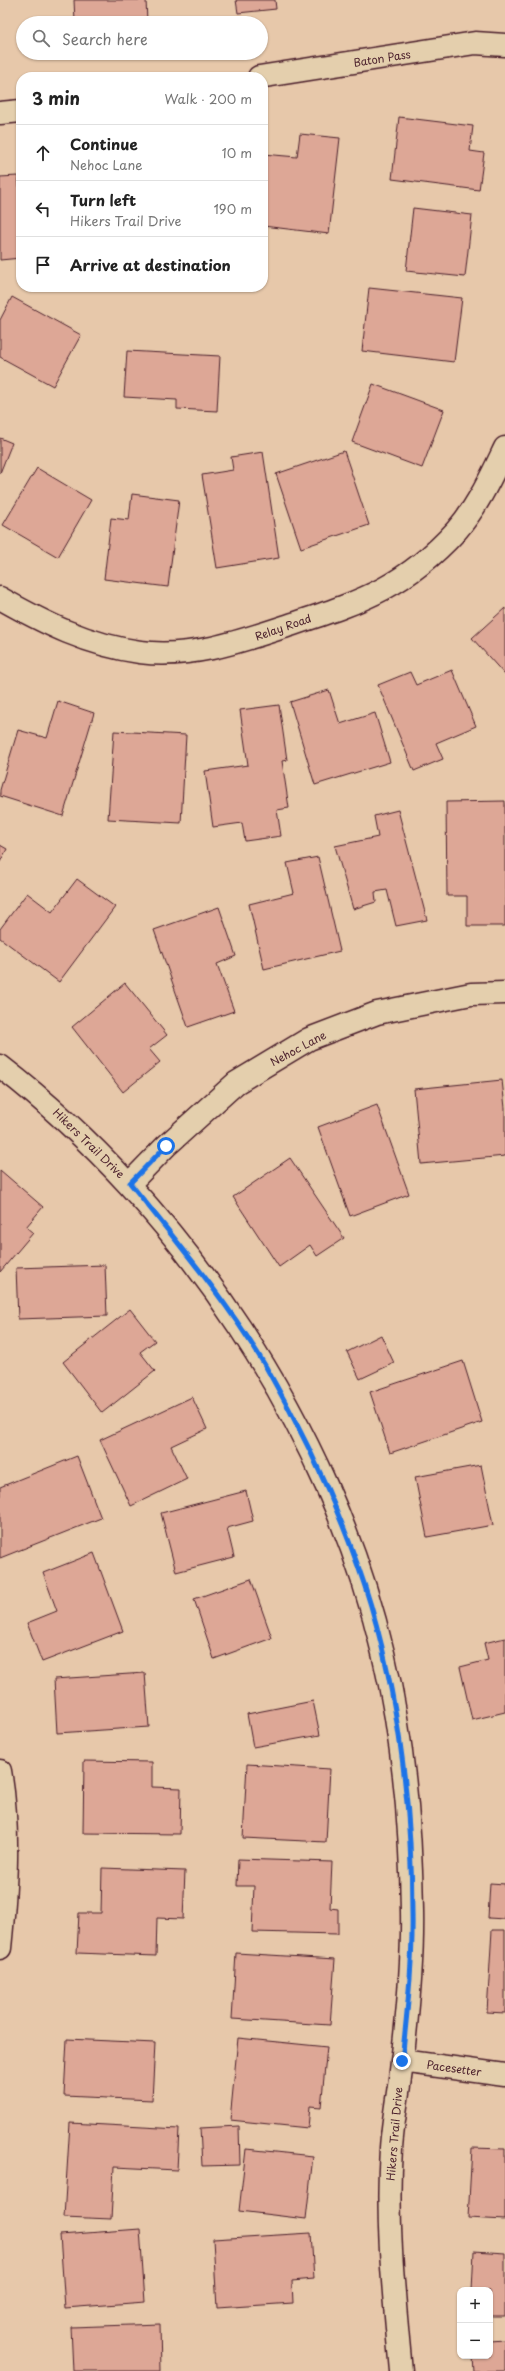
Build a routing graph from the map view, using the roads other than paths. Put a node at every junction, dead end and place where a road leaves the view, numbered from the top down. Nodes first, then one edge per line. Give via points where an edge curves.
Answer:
1 (505, 45) edge
2 (268, 76) edge
3 (16, 111) edge
4 (0, 113) edge
5 (505, 448) edge
6 (0, 598) edge
7 (505, 993) edge
8 (0, 1066) edge
9 (130, 1183) junction
10 (0, 1771) edge
11 (0, 1948) edge
12 (402, 2061) junction
13 (505, 2075) edge
14 (401, 2371) edge

1 - 2 street, Baton Pass via 475,43
3 - 4 street
5 - 6 street, Relay Road via 484,492 456,531 422,562 384,589 338,609 236,643 185,652 140,652 89,640 48,625
7 - 9 street, Nehoc Lane via 471,994 377,1013 309,1039 236,1083 166,1146
8 - 9 street, Hikers Trail Drive via 48,1104
9 - 12 street, Hikers Trail Drive via 225,1304 266,1368 316,1464 358,1566 383,1653 396,1724 409,1823 412,1914 409,1994
10 - 11 street via 4,1794 6,1852 5,1904
12 - 13 street, Pacesetter
12 - 14 street, Hikers Trail Drive via 391,2144 389,2202 390,2257

